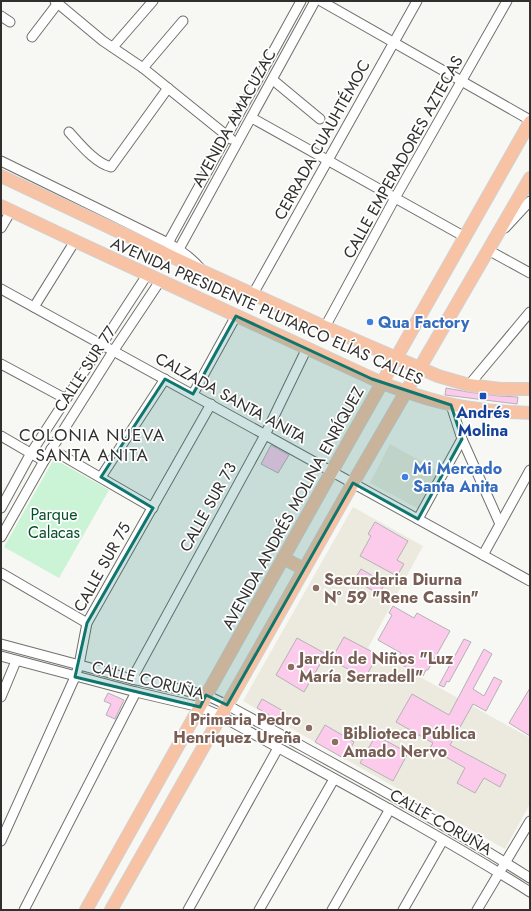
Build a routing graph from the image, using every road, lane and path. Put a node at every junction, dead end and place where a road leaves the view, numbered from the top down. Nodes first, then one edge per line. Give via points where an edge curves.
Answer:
1 (153, 1) edge
2 (301, 1) edge
3 (315, 1) edge
4 (320, 1) edge
5 (417, 1) edge
6 (507, 1) edge
7 (56, 2) edge
8 (1, 16) edge
9 (183, 21) dead end
10 (10, 22) dead end
11 (32, 37) dead end
12 (394, 43) junction
13 (113, 48) junction
14 (143, 68) junction
15 (273, 80) junction
16 (462, 81) junction
17 (168, 88) junction
18 (252, 118) junction
19 (320, 119) dead end
20 (530, 121) edge
21 (69, 132) dead end
22 (227, 135) junction
23 (237, 143) junction
24 (329, 160) junction
25 (1, 161) edge
26 (1, 176) edge
27 (530, 178) edge
28 (395, 198) junction
29 (530, 201) edge
30 (6, 208) edge
31 (1, 228) edge
32 (465, 237) junction
33 (495, 239) junction
34 (75, 242) junction
35 (168, 243) junction
36 (179, 249) junction
37 (488, 250) junction
38 (202, 271) junction
39 (530, 273) edge
40 (147, 275) junction
41 (160, 281) junction
42 (1, 289) edge
43 (253, 294) junction
44 (34, 307) junction
45 (530, 312) edge
46 (236, 316) junction
47 (325, 327) junction
48 (102, 344) junction
49 (307, 348) junction
50 (114, 350) junction
51 (396, 358) junction
52 (1, 364) edge
53 (418, 368) junction
54 (165, 379) junction
55 (382, 383) junction
56 (469, 385) junction
57 (530, 389) edge
58 (405, 392) junction
59 (193, 394) junction
60 (66, 399) junction
61 (211, 404) junction
62 (450, 404) junction
63 (530, 413) edge
64 (265, 435) junction
65 (1, 436) edge
66 (462, 439) junction
67 (51, 449) junction
68 (31, 453) junction
69 (44, 460) junction
70 (530, 470) edge
71 (332, 471) junction
72 (101, 477) junction
73 (352, 483) junction
74 (1, 508) edge
75 (153, 508) junction
76 (418, 519) junction
77 (500, 524) junction
78 (1, 537) edge
79 (483, 555) junction
80 (283, 558) junction
81 (304, 570) junction
82 (1, 573) edge
83 (530, 581) edge
84 (87, 624) junction
85 (1, 644) edge
86 (1, 656) edge
87 (16, 661) junction
88 (79, 665) junction
89 (75, 677) junction
90 (132, 679) junction
91 (136, 692) junction
92 (206, 695) junction
93 (1, 697) edge
94 (228, 705) junction
95 (200, 707) junction
96 (221, 716) junction
97 (278, 748) junction
98 (334, 779) junction
99 (390, 809) junction
100 (530, 821) edge
101 (443, 840) junction
102 (1, 841) edge
103 (505, 863) junction
104 (499, 873) junction
105 (530, 878) edge
106 (530, 892) edge
107 (24, 910) edge
108 (86, 910) edge
109 (112, 910) edge
110 (188, 910) edge
111 (259, 910) edge
112 (332, 910) edge
113 (403, 910) edge
114 (477, 910) edge

1 - 13 street
2 - 22 street, AVENIDA AMACUZAC
3 - 15 street, AVENIDA AMACUZAC
4 - 12 street
5 - 12 street, CERRADA CUAUHTÉMOC
6 - 16 street, CALLE EMPERADORES AZTECAS
7 - 11 street
7 - 13 street
8 - 10 street
9 - 14 street
12 - 16 street
12 - 24 street, CERRADA CUAUHTÉMOC
13 - 14 street
14 - 17 street
15 - 18 street, AVENIDA AMACUZAC
15 - 19 street
16 - 20 street
16 - 28 street, CALLE EMPERADORES AZTECAS
17 - 21 street via 111,167 90,153
17 - 22 street
18 - 23 street, AVENIDA AMACUZAC
18 - 24 street
20 - 32 main road, AVENIDA ANDRÉS MOLINA ENRÍQUEZ
22 - 23 street
22 - 35 street, AVENIDA AMACUZAC
23 - 36 street, AVENIDA AMACUZAC
24 - 28 street
24 - 43 street, CERRADA CUAUHTÉMOC
25 - 35 street, AVENIDA PRESIDENTE PLUTARCO ELÍAS CALLES
26 - 38 main road, AVENIDA PRESIDENTE PLUTARCO ELÍAS CALLES
27 - 33 main road
28 - 32 street
28 - 47 street, CALLE EMPERADORES AZTECAS
29 - 33 street
30 - 31 street
30 - 34 main road, AVENIDA PRESIDENTE PLUTARCO ELÍAS CALLES
32 - 51 main road, AVENIDA ANDRÉS MOLINA ENRÍQUEZ
33 - 37 main road
34 - 40 main road, AVENIDA PRESIDENTE PLUTARCO ELÍAS CALLES
34 - 44 street
35 - 36 street, AVENIDA PRESIDENTE PLUTARCO ELÍAS CALLES
36 - 38 street, AVENIDA PRESIDENTE PLUTARCO ELÍAS CALLES
37 - 39 street
37 - 53 main road
38 - 43 main road, AVENIDA PRESIDENTE PLUTARCO ELÍAS CALLES
40 - 41 main road, AVENIDA PRESIDENTE PLUTARCO ELÍAS CALLES
40 - 48 street, CALLE SUR 77
41 - 46 main road, AVENIDA PRESIDENTE PLUTARCO ELÍAS CALLES
41 - 50 street, CALLE SUR 77
42 - 44 street, CALZADA SANTA ANITA
43 - 47 main road, AVENIDA PRESIDENTE PLUTARCO ELÍAS CALLES
44 - 48 street, CALZADA SANTA ANITA
45 - 56 street
46 - 49 main road, AVENIDA PRESIDENTE PLUTARCO ELÍAS CALLES
46 - 59 street
47 - 51 main road, AVENIDA PRESIDENTE PLUTARCO ELÍAS CALLES
48 - 50 street, CALZADA SANTA ANITA
48 - 60 street, CALLE SUR 77
49 - 55 main road, AVENIDA PRESIDENTE PLUTARCO ELÍAS CALLES
49 - 64 street, CALLE SUR 73
50 - 54 street, CALZADA SANTA ANITA
50 - 67 street, CALLE SUR 77
51 - 53 main road, AVENIDA PRESIDENTE PLUTARCO ELÍAS CALLES
51 - 55 main road, AVENIDA ANDRÉS MOLINA ENRÍQUEZ
52 - 60 street
53 - 56 main road, AVENIDA PRESIDENTE PLUTARCO ELÍAS CALLES
53 - 58 main road
54 - 59 street, CALZADA SANTA ANITA
54 - 72 street
55 - 58 main road, AVENIDA PRESIDENTE PLUTARCO ELÍAS CALLES
55 - 71 main road, AVENIDA ANDRÉS MOLINA ENRÍQUEZ
56 - 57 main road, AVENIDA PRESIDENTE PLUTARCO ELÍAS CALLES
58 - 62 main road, AVENIDA PRESIDENTE PLUTARCO ELÍAS CALLES
58 - 73 main road
59 - 61 street, CALZADA SANTA ANITA
60 - 68 street, CALLE SUR 77
61 - 64 street, CALZADA SANTA ANITA
61 - 75 street, CALLE SUR 75
62 - 63 main road, AVENIDA PRESIDENTE PLUTARCO ELÍAS CALLES via 478,410
62 - 66 street
64 - 71 street, CALZADA SANTA ANITA
64 - 90 street, CALLE SUR 73
65 - 68 street
66 - 76 street
66 - 77 street
67 - 69 street, CALLE SUR 77
67 - 72 street
68 - 69 street
68 - 74 street, CALLE SUR 77
69 - 78 street, CALLE SUR 77
70 - 77 street
71 - 73 street, CALZADA SANTA ANITA
71 - 80 main road, AVENIDA ANDRÉS MOLINA ENRÍQUEZ
72 - 75 street
73 - 76 street, CALZADA SANTA ANITA
73 - 81 main road
75 - 84 street, CALLE SUR 75
76 - 79 street, CALZADA SANTA ANITA
77 - 79 street
79 - 83 street, CALZADA SANTA ANITA
80 - 81 main road
80 - 92 main road, AVENIDA ANDRÉS MOLINA ENRÍQUEZ
81 - 94 main road
82 - 84 street
84 - 88 street, CALLE SUR 75
85 - 88 street, CALLE CORUÑA
86 - 87 street, CALLE CORUÑA
87 - 89 street, CALLE CORUÑA
87 - 93 street
88 - 89 street, CALLE SUR 75
88 - 90 street, CALLE CORUÑA
89 - 91 street, CALLE CORUÑA
89 - 102 street, CALLE SUR 75
90 - 92 street, CALLE CORUÑA
91 - 95 street, CALLE CORUÑA
91 - 107 street
92 - 94 street, CALLE CORUÑA
92 - 95 main road, AVENIDA ANDRÉS MOLINA ENRÍQUEZ
94 - 96 main road
94 - 103 street, CALLE CORUÑA via 443,825
95 - 96 street, CALLE CORUÑA
95 - 108 main road, AVENIDA ANDRÉS MOLINA ENRÍQUEZ
96 - 97 street, CALLE CORUÑA
96 - 109 main road
97 - 98 street, CALLE CORUÑA
97 - 110 street
98 - 99 street, CALLE CORUÑA
98 - 111 street
99 - 101 street, CALLE CORUÑA
99 - 112 street
100 - 103 street
101 - 104 street, CALLE CORUÑA
101 - 113 street
103 - 104 street
103 - 105 street, CALLE CORUÑA
104 - 106 street, CALLE CORUÑA
104 - 114 street

